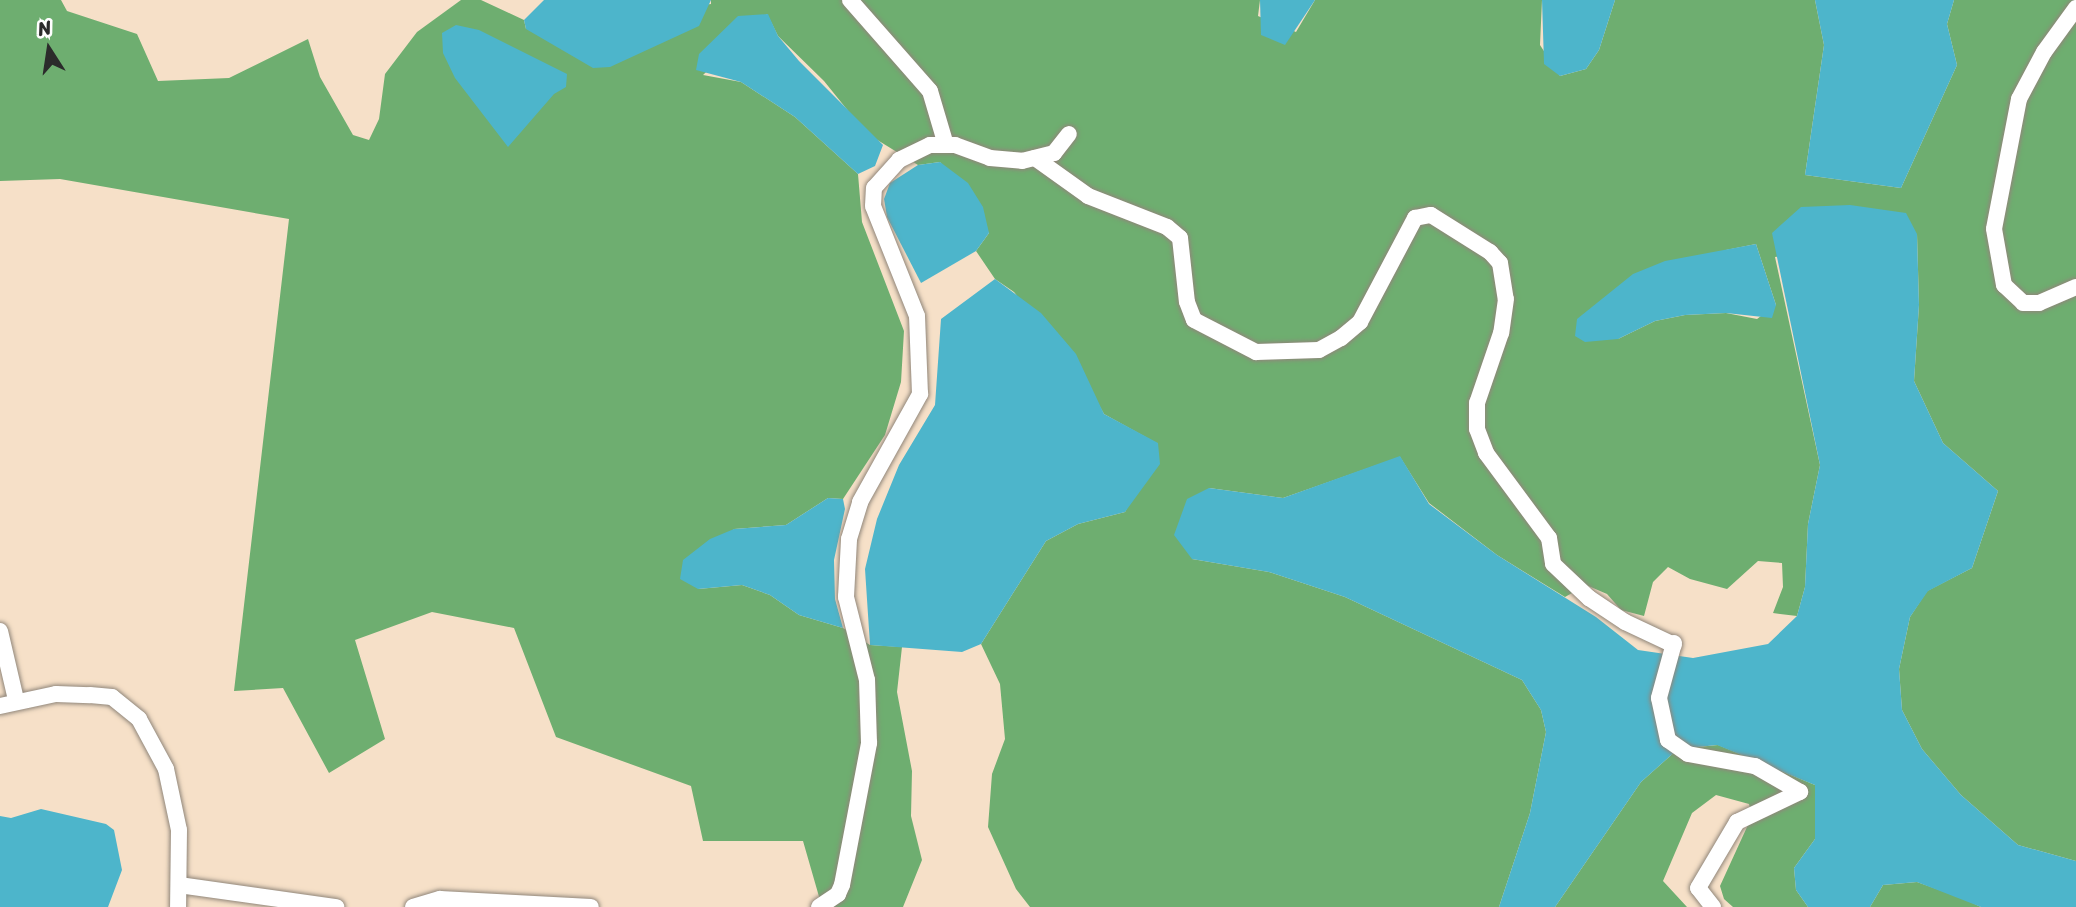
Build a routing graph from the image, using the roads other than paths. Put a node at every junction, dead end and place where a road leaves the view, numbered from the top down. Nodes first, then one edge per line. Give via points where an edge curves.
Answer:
1 (850, 0) edge
2 (2076, 8) edge
3 (1069, 134) dead end
4 (946, 145) junction
5 (1035, 158) junction
6 (2076, 287) edge
7 (0, 631) edge
8 (8, 703) edge
9 (179, 885) junction
10 (177, 907) edge
11 (336, 907) edge
12 (413, 907) edge
13 (591, 907) edge
14 (819, 907) edge
15 (1713, 907) edge

1 - 4 street via 930,91
2 - 6 street via 2044,52 2019,99 1994,229 1995,255 2004,285 2023,303 2039,303
3 - 5 street via 1054,153
4 - 5 street via 990,158
4 - 14 street via 930,145 899,160 874,188 873,206 917,316 920,394 860,502 849,540 846,597 867,680 869,743 842,885 838,894
5 - 15 street via 1088,196 1167,227 1180,238 1187,302 1194,320 1256,352 1319,350 1360,322 1415,218 1431,215 1445,222 1500,263 1506,299 1501,333 1477,403 1477,429 1486,453 1549,538 1553,564 1589,598 1625,622 1674,643 1659,698 1668,740 1688,754 1755,766 1800,792 1737,822 1698,888
7 - 8 street
8 - 9 street via 56,694 112,697 139,719 166,769 179,830
9 - 10 street
9 - 11 street
12 - 13 street via 440,899

